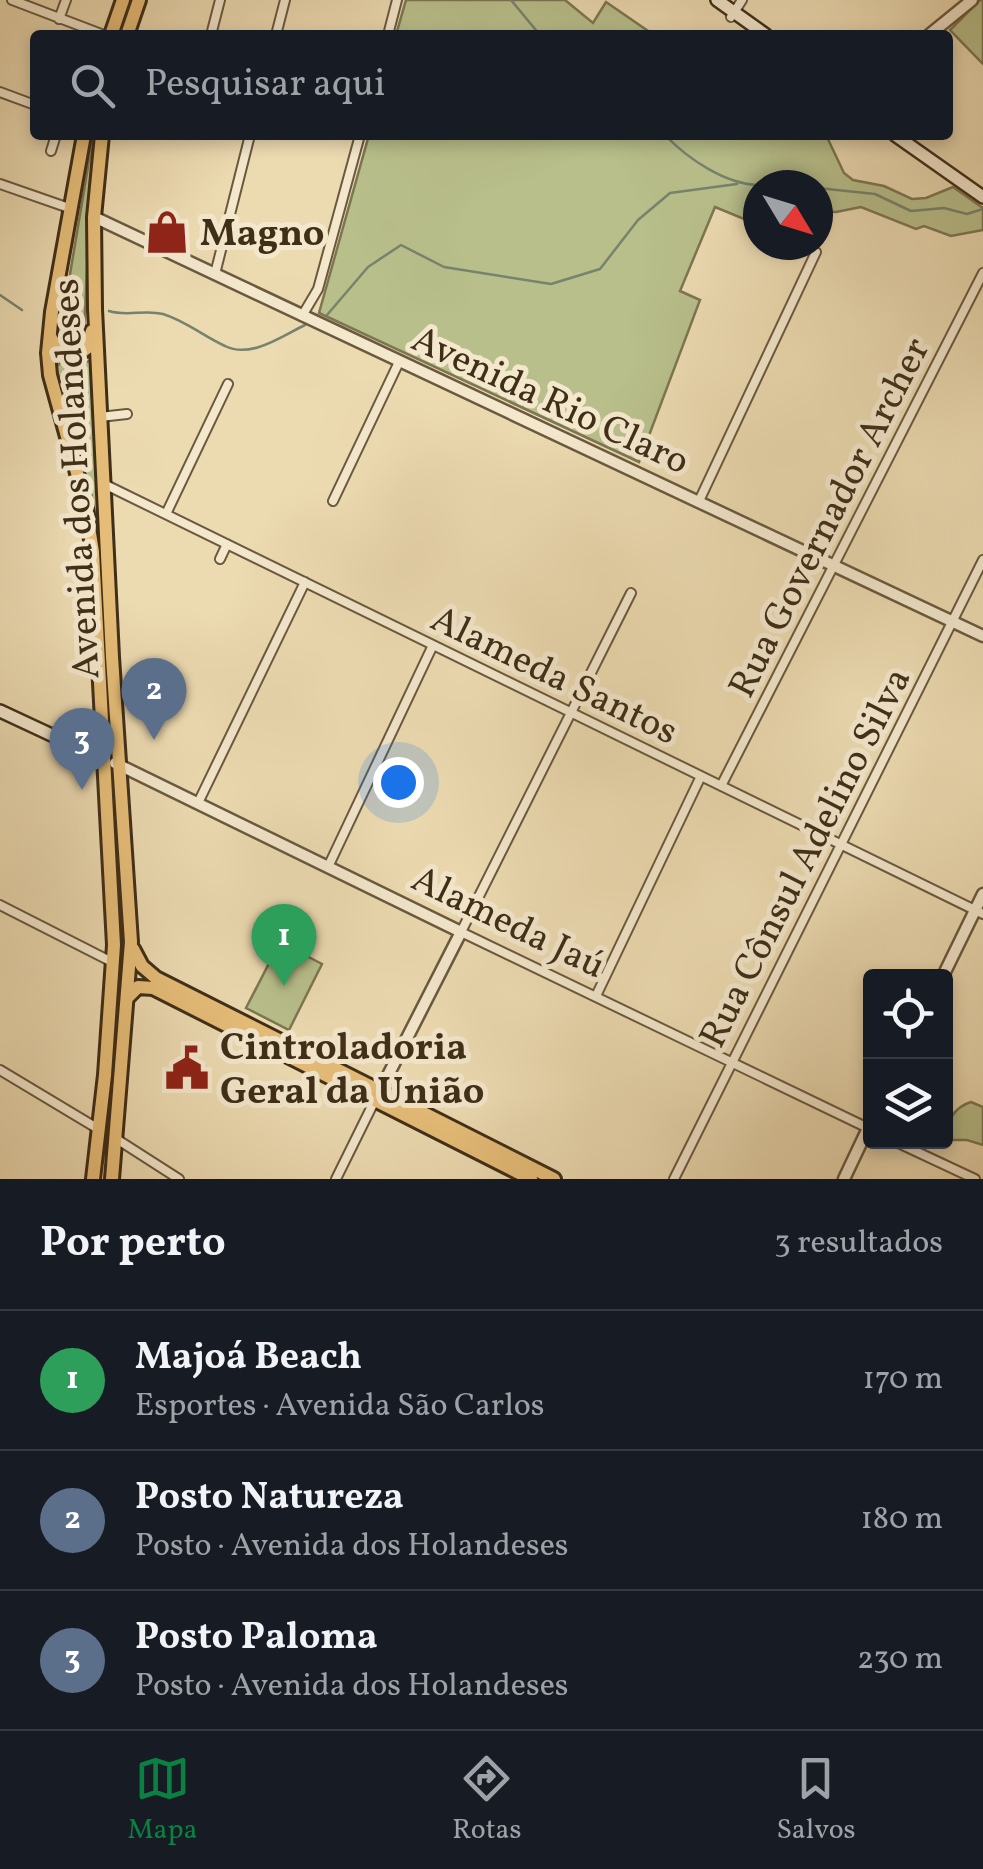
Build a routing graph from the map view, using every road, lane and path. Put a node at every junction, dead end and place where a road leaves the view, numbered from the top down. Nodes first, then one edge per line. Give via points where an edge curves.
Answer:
1 (12, 0) edge
2 (66, 0) edge
3 (123, 0) edge
4 (139, 0) edge
5 (220, 0) edge
6 (285, 0) edge
7 (397, 0) edge
8 (707, 0) edge
9 (717, 0) edge
10 (742, 0) edge
11 (972, 0) edge
12 (732, 15) junction
13 (59, 18) junction
14 (94, 30) edge
15 (110, 30) edge
16 (129, 30) edge
17 (212, 30) edge
18 (277, 30) edge
19 (389, 30) edge
20 (750, 30) edge
21 (758, 30) edge
22 (935, 30) edge
23 (1, 94) edge
24 (30, 103) edge
25 (54, 140) edge
26 (83, 140) edge
27 (102, 140) edge
28 (249, 140) edge
29 (359, 140) edge
30 (903, 140) edge
31 (913, 140) edge
32 (51, 150) dead end
33 (0, 184) edge
34 (982, 193) edge
35 (69, 208) junction
36 (94, 217) junction
37 (812, 260) edge
38 (983, 272) edge
39 (214, 274) junction
40 (95, 309) junction
41 (302, 316) junction
42 (50, 334) junction
43 (399, 362) junction
44 (228, 384) dead end
45 (126, 414) dead end
46 (100, 417) junction
47 (104, 484) junction
48 (700, 500) junction
49 (334, 501) dead end
50 (166, 514) junction
51 (227, 544) junction
52 (220, 560) dead end
53 (983, 560) edge
54 (834, 565) junction
55 (305, 582) junction
56 (631, 593) dead end
57 (952, 621) junction
58 (983, 636) edge
59 (433, 644) junction
60 (0, 712) edge
61 (571, 712) junction
62 (103, 758) junction
63 (122, 766) junction
64 (702, 776) junction
65 (105, 781) junction
66 (722, 786) junction
67 (198, 803) junction
68 (841, 844) junction
69 (328, 867) junction
70 (983, 894) edge
71 (0, 905) edge
72 (979, 912) edge
73 (461, 932) junction
74 (131, 942) junction
75 (114, 963) junction
76 (947, 969) edge
77 (596, 996) junction
78 (127, 998) junction
79 (732, 1062) junction
80 (0, 1070) edge
81 (378, 1096) junction
82 (863, 1124) edge
83 (100, 1130) junction
84 (115, 1138) junction
85 (863, 1141) edge
86 (911, 1149) edge
87 (92, 1179) edge
88 (112, 1179) edge
89 (180, 1179) edge
90 (336, 1179) edge
91 (531, 1179) edge
92 (554, 1179) edge
93 (674, 1179) edge
94 (844, 1179) edge
95 (975, 1179) edge

1 - 13 street
2 - 13 street
3 - 15 main road
4 - 16 main road
5 - 17 street
6 - 18 street
7 - 19 street
8 - 12 main road
9 - 12 main road
10 - 12 street
11 - 22 street
12 - 20 main road
12 - 21 main road
13 - 14 street
23 - 24 street
25 - 32 street
26 - 35 main road, Avenida dos Holandeses
27 - 36 main road, Avenida dos Holandeses
28 - 39 street
29 - 41 street via 318,289
30 - 34 main road
31 - 34 main road
33 - 35 street
35 - 42 main road, Avenida dos Holandeses
36 - 39 street, Avenida Rio Claro
36 - 40 main road, Avenida dos Holandeses
37 - 48 street
38 - 54 street, Rua Governador Archer
39 - 41 street, Avenida Rio Claro
40 - 42 main road via 89,345 78,356 60,354
40 - 46 main road, Avenida dos Holandeses
41 - 43 street, Avenida Rio Claro
42 - 62 main road, Avenida dos Holandeses via 50,374 90,535
43 - 48 street, Avenida Rio Claro
43 - 49 street
44 - 50 street
45 - 46 street
46 - 47 main road, Avenida dos Holandeses
47 - 50 street, Alameda Santos
47 - 63 main road, Avenida dos Holandeses
48 - 54 street, Avenida Rio Claro
50 - 51 street, Alameda Santos
51 - 52 street
51 - 55 street, Alameda Santos
53 - 57 street, Rua Cônsul Adelino Silva
54 - 57 street, Avenida Rio Claro
54 - 66 street, Rua Governador Archer
55 - 59 street, Alameda Santos
55 - 67 street
56 - 61 street
57 - 58 street, Avenida Rio Claro
57 - 68 street, Rua Cônsul Adelino Silva
59 - 61 street, Alameda Santos
59 - 69 street
60 - 62 main road
61 - 64 street, Alameda Santos
61 - 73 street
62 - 63 street, Alameda Jaú
62 - 65 main road, Avenida dos Holandeses
63 - 65 main road
63 - 67 street, Alameda Jaú
63 - 74 main road, Avenida dos Holandeses
64 - 66 street, Alameda Santos
64 - 77 street
65 - 75 main road, Avenida dos Holandeses
66 - 68 street, Alameda Santos
67 - 69 street, Alameda Jaú
68 - 72 street, Alameda Santos
68 - 79 street, Rua Cônsul Adelino Silva
69 - 73 street, Alameda Jaú
70 - 72 street
71 - 75 street
72 - 76 street
73 - 77 street, Alameda Jaú
73 - 81 street
74 - 78 main road, Avenida dos Holandeses
74 - 81 main road via 156,978
75 - 83 main road, Avenida dos Holandeses
77 - 79 street, Alameda Jaú
78 - 81 main road via 138,987 152,988
78 - 84 main road, Avenida dos Holandeses
79 - 82 street, Alameda Jaú
79 - 93 street, Rua Cônsul Adelino Silva
80 - 83 street
81 - 90 street
81 - 91 main road
81 - 92 main road
83 - 87 main road, Avenida dos Holandeses
84 - 88 main road, Avenida dos Holandeses
84 - 89 street
85 - 94 street
86 - 95 street

